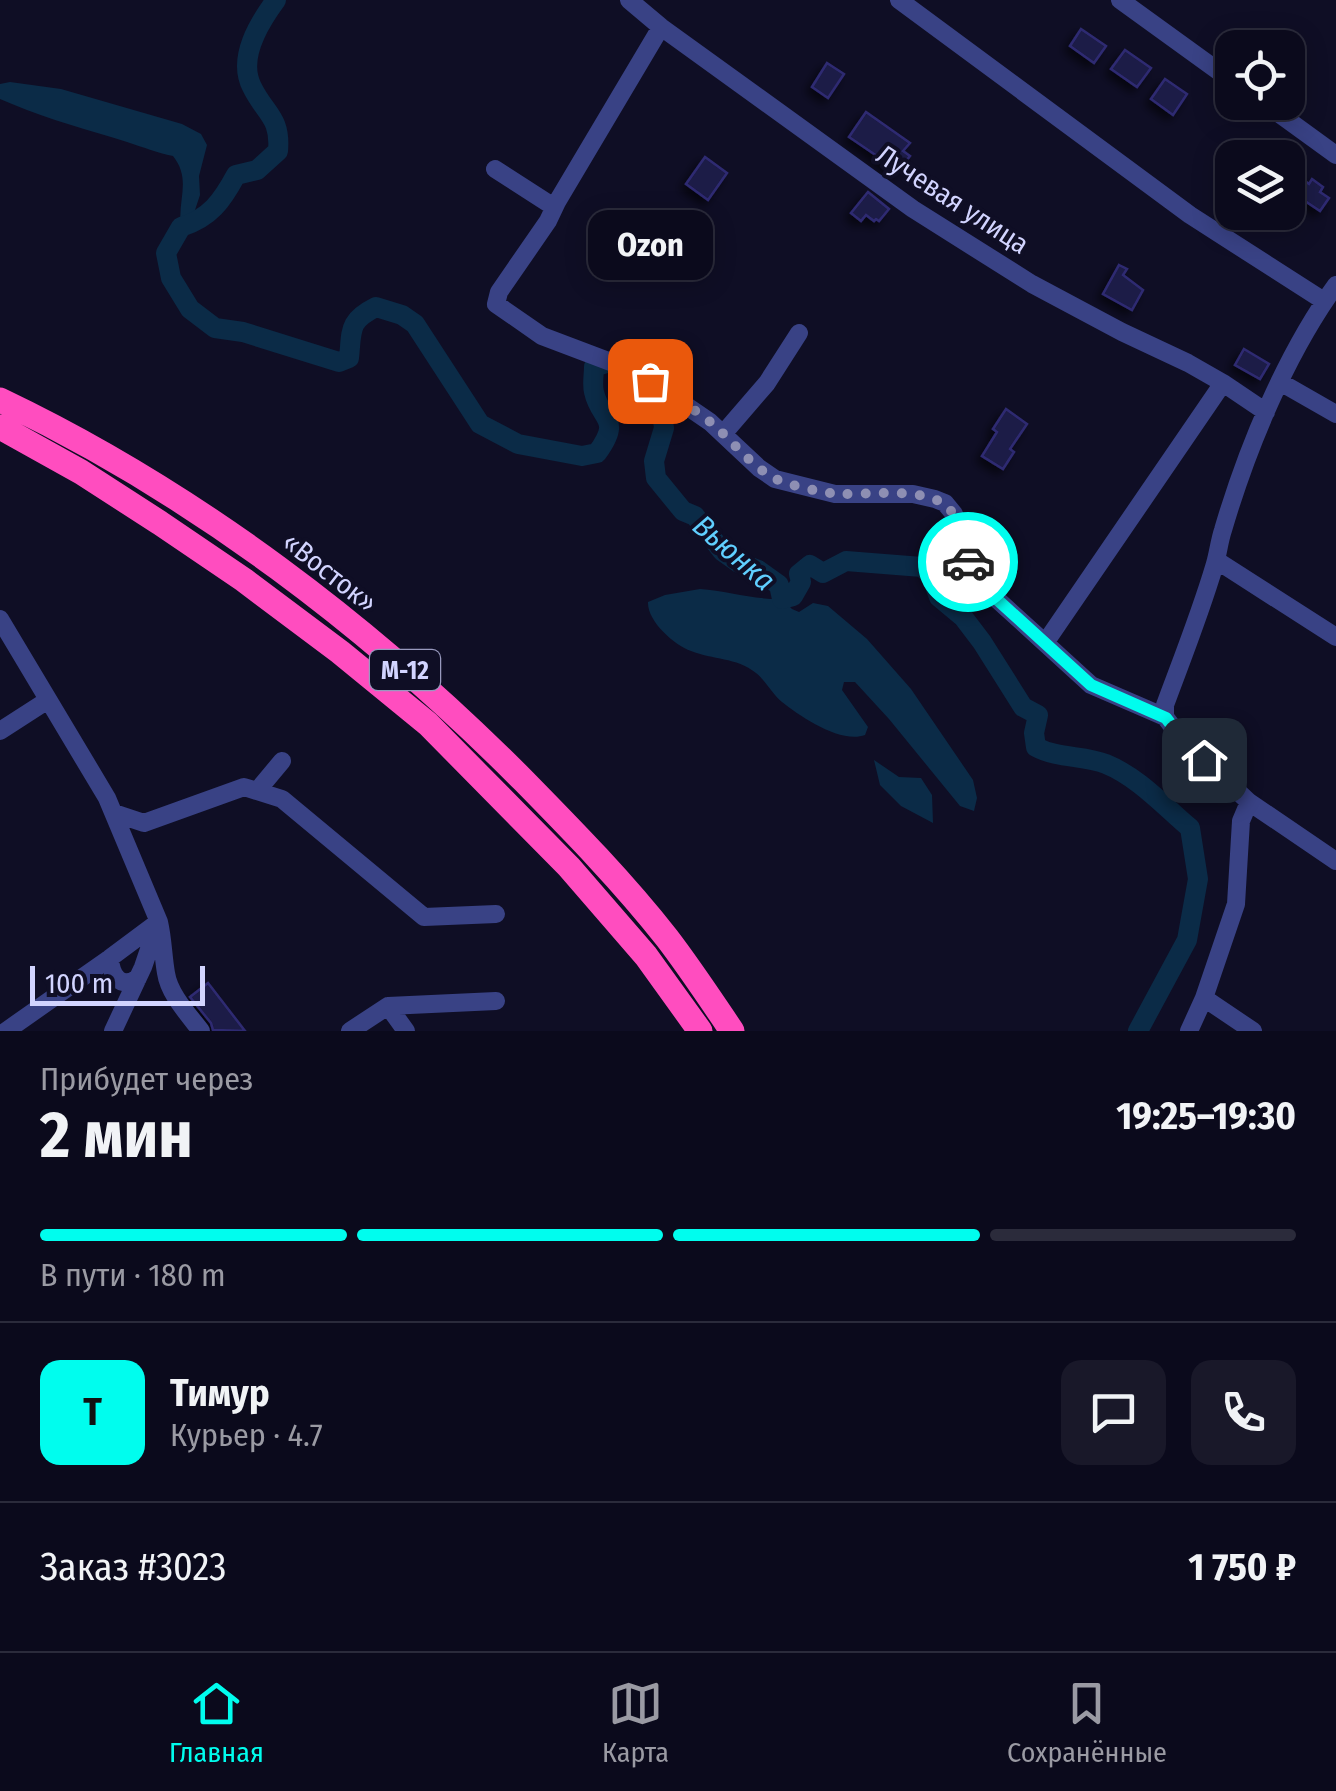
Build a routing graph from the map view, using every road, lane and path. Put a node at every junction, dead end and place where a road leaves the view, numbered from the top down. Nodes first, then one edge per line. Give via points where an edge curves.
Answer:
1 (629, 0) edge
2 (899, 0) edge
3 (1120, 0) edge
4 (661, 27) junction
5 (1215, 69) edge
6 (1287, 120) edge
7 (1336, 155) edge
8 (495, 169) dead end
9 (554, 207) junction
10 (1336, 285) edge
11 (1324, 302) junction
12 (799, 333) dead end
13 (1280, 382) junction
14 (1223, 383) junction
15 (0, 400) edge
16 (1266, 412) junction
17 (1336, 414) edge
18 (0, 427) edge
19 (723, 434) junction
20 (1216, 560) junction
21 (0, 619) edge
22 (1336, 637) edge
23 (1045, 643) junction
24 (48, 700) junction
25 (1166, 718) junction
26 (0, 731) edge
27 (282, 761) dead end
28 (258, 791) junction
29 (1249, 802) junction
30 (114, 813) junction
31 (1336, 861) edge
32 (496, 914) dead end
33 (158, 922) junction
34 (110, 958) junction
35 (138, 978) junction
36 (1204, 998) junction
37 (496, 1000) dead end
38 (388, 1006) junction
39 (6, 1031) edge
40 (113, 1031) edge
41 (201, 1031) edge
42 (350, 1031) edge
43 (406, 1031) edge
44 (700, 1031) edge
45 (732, 1031) edge
46 (1190, 1031) edge
47 (1253, 1031) edge

1 - 4 street, Лучевая улица
2 - 11 street via 1190,215
3 - 5 street
4 - 9 street
4 - 14 street, Лучевая улица via 913,209 1032,284
6 - 7 street
8 - 9 street
9 - 19 street via 496,304 542,336 650,381
10 - 11 street
11 - 13 street
12 - 19 street via 767,384
13 - 16 street
13 - 17 street
14 - 16 street, Лучевая улица
14 - 23 street
15 - 45 highway, «Восток» / М-12 via 164,491 280,568 396,662 589,846 669,941
16 - 20 street
18 - 44 highway, «Восток» / М-12 via 188,542 428,724 569,867
19 - 23 street via 776,479 835,494 913,494 944,504 954,514 972,570
20 - 22 street
20 - 25 street
21 - 24 street
23 - 25 street via 1091,685
24 - 26 street
24 - 30 street
25 - 29 street
27 - 28 street
28 - 30 street via 244,787 144,824
28 - 32 street via 282,798 424,917
29 - 31 street
29 - 36 street via 1241,821 1236,904
30 - 33 street
33 - 34 street
33 - 35 street
33 - 41 street via 166,978
34 - 35 street via 114,978
34 - 39 street
35 - 40 street
36 - 46 street
36 - 47 street
37 - 38 street
38 - 42 street
38 - 43 street

